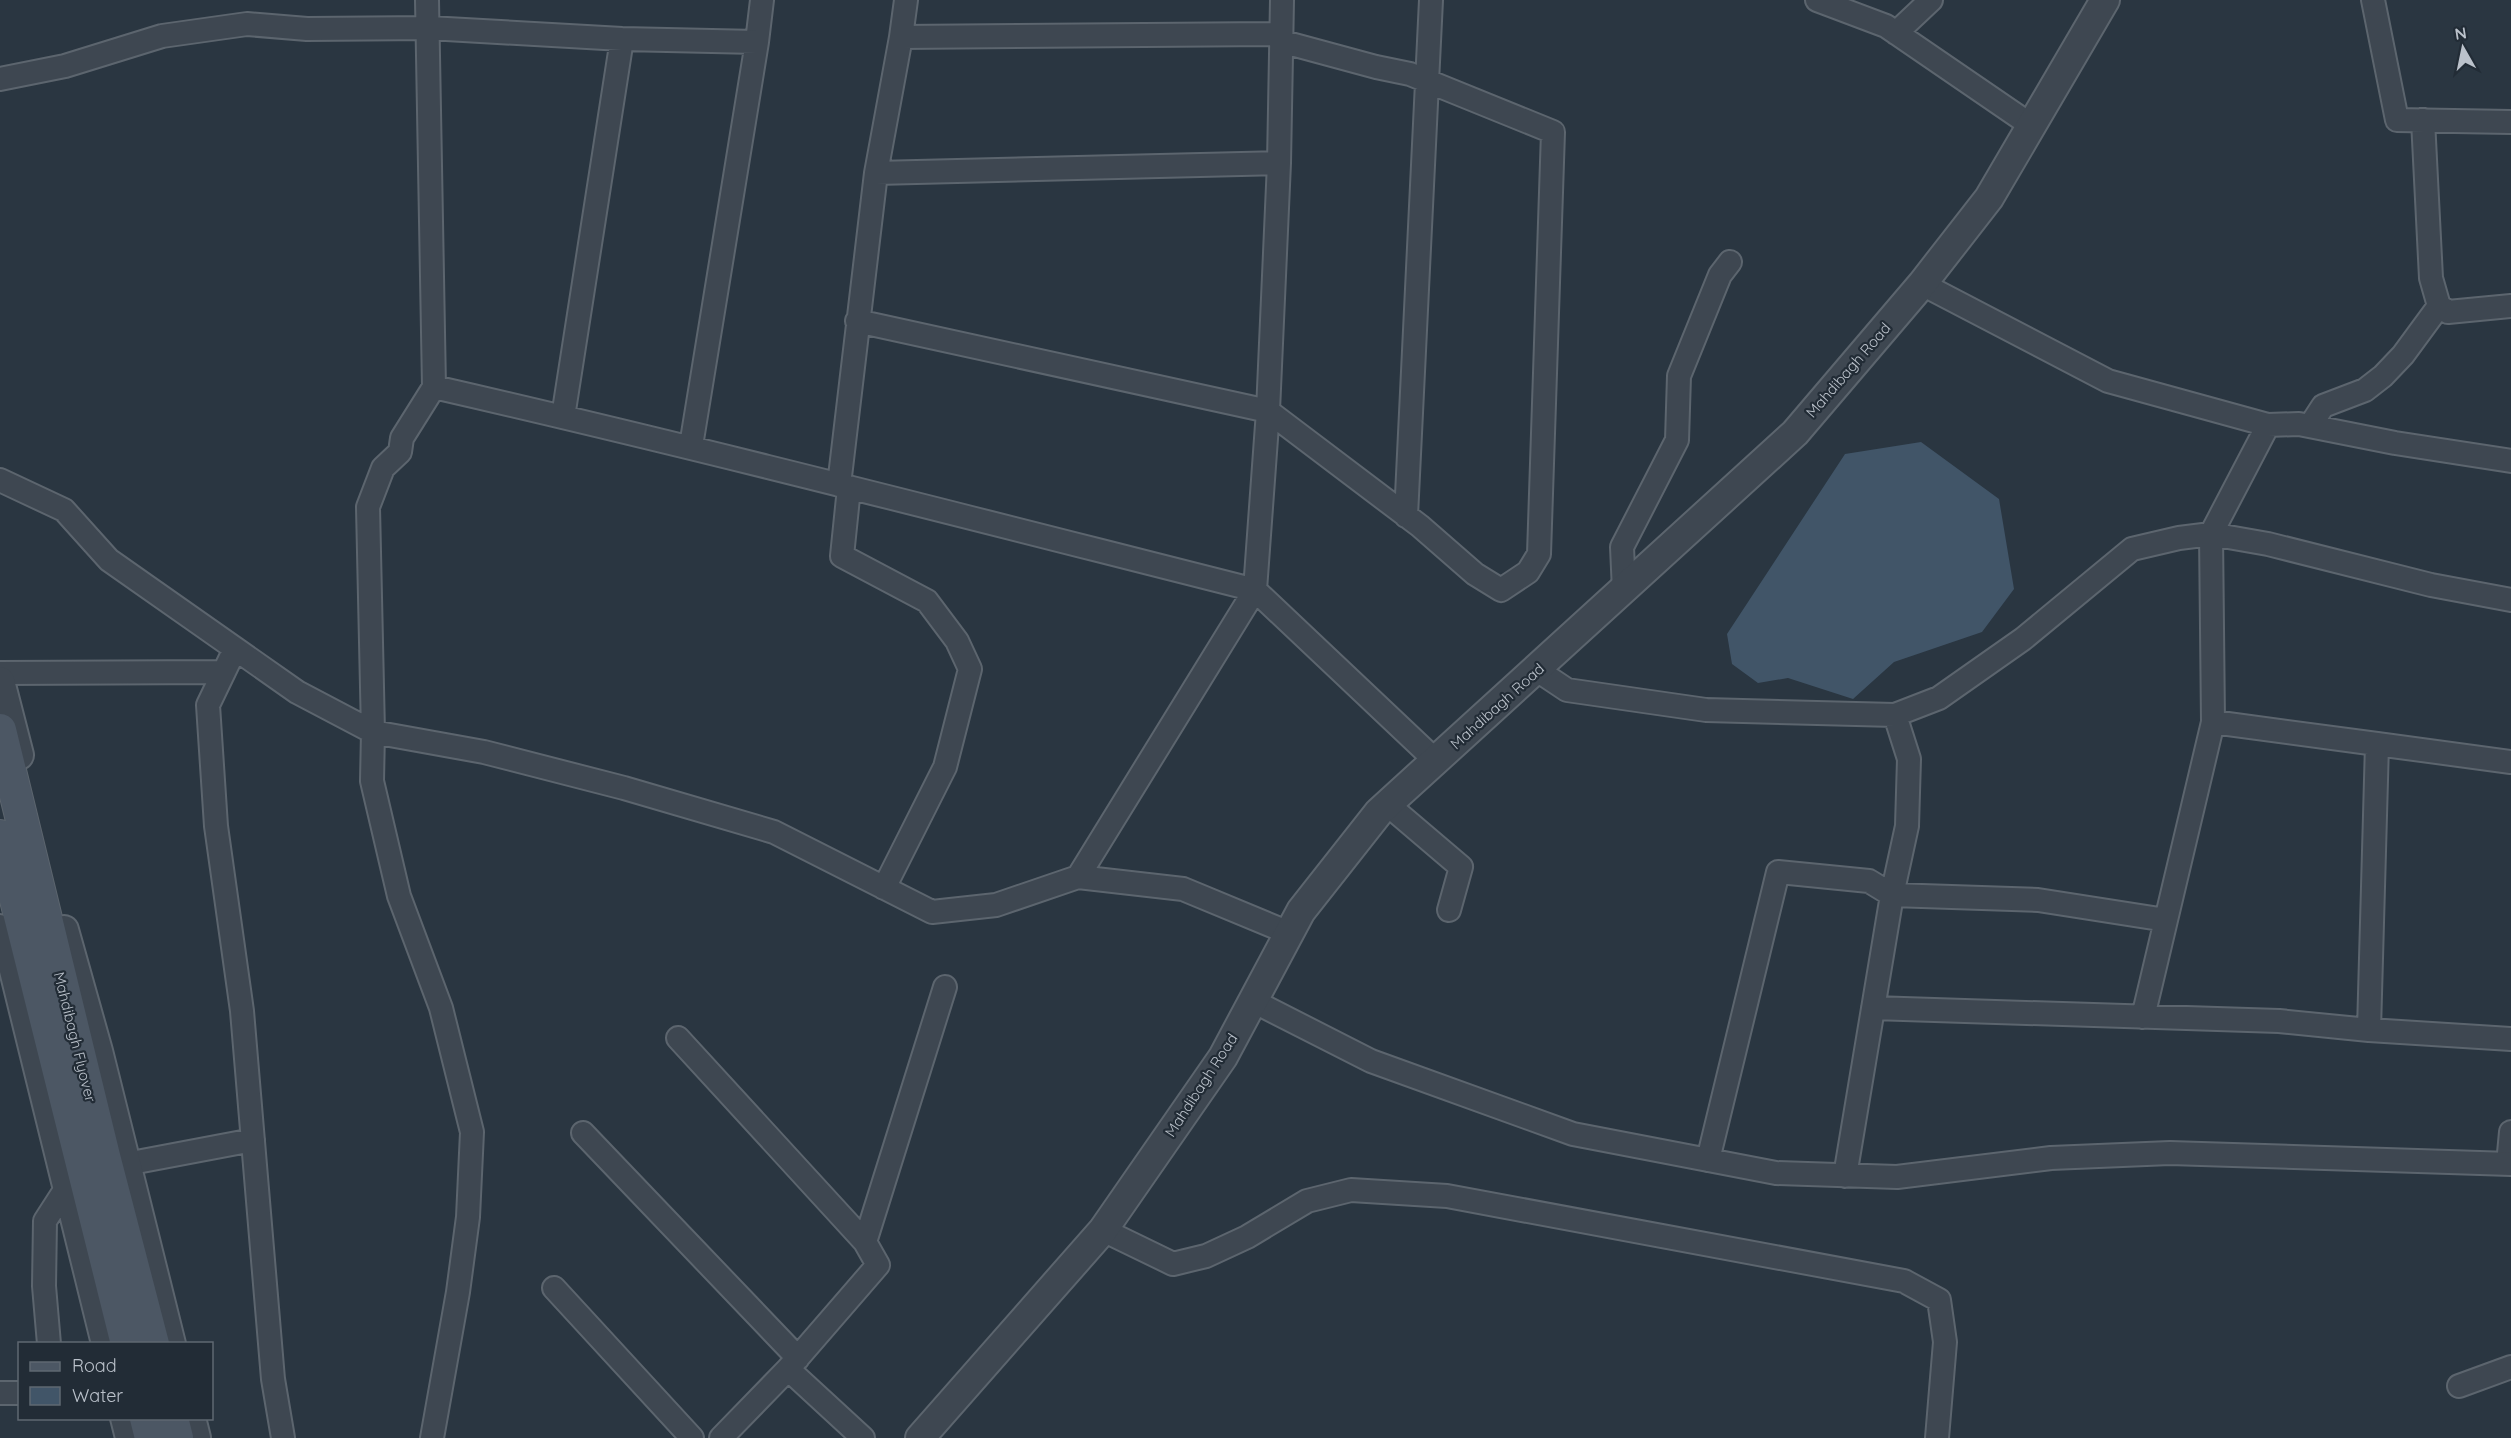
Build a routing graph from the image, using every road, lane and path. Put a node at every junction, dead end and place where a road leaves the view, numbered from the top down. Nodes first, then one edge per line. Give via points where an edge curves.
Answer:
1 (427, 0) edge
2 (762, 0) edge
3 (906, 0) edge
4 (1282, 0) edge
5 (1431, 0) edge
6 (1817, 0) edge
7 (1931, 0) edge
8 (2105, 0) edge
9 (2373, 0) edge
10 (429, 28) junction
11 (1896, 33) junction
12 (901, 37) junction
13 (1280, 37) junction
14 (622, 39) junction
15 (757, 42) junction
16 (0, 78) edge
17 (1427, 81) junction
18 (2423, 120) junction
19 (2511, 122) edge
20 (2031, 126) junction
21 (1279, 163) junction
22 (876, 173) junction
23 (1730, 262) dead end
24 (1922, 284) junction
25 (2439, 306) junction
26 (2511, 306) edge
27 (857, 321) junction
28 (434, 387) junction
29 (1268, 411) junction
30 (563, 417) junction
31 (2268, 425) junction
32 (2310, 426) junction
33 (691, 446) junction
34 (2511, 461) edge
35 (0, 480) edge
36 (844, 486) junction
37 (1406, 516) junction
38 (2211, 534) junction
39 (1255, 590) junction
40 (1624, 591) junction
41 (2511, 600) edge
42 (235, 649) junction
43 (1537, 670) junction
44 (224, 672) junction
45 (0, 673) edge
46 (0, 681) edge
47 (1895, 715) junction
48 (2213, 722) junction
49 (0, 730) edge
50 (373, 732) junction
51 (2378, 744) junction
52 (1436, 761) junction
53 (2511, 762) edge
54 (1388, 804) junction
55 (0, 836) edge
56 (1078, 877) junction
57 (884, 888) junction
58 (1892, 895) junction
59 (1449, 910) dead end
60 (2166, 920) junction
61 (0, 926) edge
62 (1289, 933) junction
63 (945, 987) dead end
64 (1253, 1001) junction
65 (1873, 1008) junction
66 (2143, 1017) junction
67 (2369, 1030) junction
68 (678, 1038) dead end
69 (2511, 1039) edge
70 (583, 1132) dead end
71 (2511, 1132) edge
72 (253, 1140) junction
73 (1708, 1160) junction
74 (126, 1164) junction
75 (2510, 1164) edge
76 (1845, 1176) junction
77 (65, 1190) junction
78 (1103, 1230) junction
79 (865, 1242) junction
80 (554, 1288) dead end
81 (49, 1342) edge
82 (103, 1342) edge
83 (126, 1342) edge
84 (152, 1342) edge
85 (170, 1342) edge
86 (793, 1363) junction
87 (2511, 1367) edge
88 (2459, 1386) dead end
89 (0, 1393) edge
90 (18, 1393) edge
91 (122, 1420) edge
92 (146, 1420) edge
93 (172, 1420) edge
94 (191, 1420) edge
95 (128, 1438) edge
96 (151, 1438) edge
97 (177, 1438) edge
98 (196, 1438) edge
99 (283, 1438) edge
100 (432, 1438) edge
101 (692, 1438) edge
102 (721, 1438) edge
103 (863, 1438) edge
104 (920, 1438) edge
105 (1937, 1438) edge

1 - 10 street
2 - 15 street
3 - 12 street
4 - 13 street
5 - 17 street
6 - 11 street
7 - 11 street
8 - 20 street, Mahdibagh Road
9 - 18 street via 2397,120
10 - 14 street
10 - 16 street via 307,29 247,24 162,36 65,66
10 - 28 street
11 - 20 street
12 - 13 street
12 - 22 street
13 - 17 street
13 - 21 street
14 - 15 street
14 - 30 street
15 - 33 street
17 - 37 street
17 - 37 street via 1552,132 1539,554 1528,572 1501,590 1475,574
18 - 19 street
18 - 25 street via 2431,278
20 - 24 street, Mahdibagh Road via 1989,198
21 - 22 street
21 - 29 street
22 - 27 street
23 - 40 street via 1720,275 1679,376 1677,440 1622,547
24 - 31 street via 2108,381
24 - 40 street, Mahdibagh Road via 1795,433
25 - 26 street via 2448,312
25 - 32 street via 2383,376 2365,390 2323,406
27 - 29 street
27 - 36 street
28 - 30 street
28 - 50 street via 402,438 400,452 383,468 368,507
29 - 37 street
29 - 39 street
30 - 33 street
31 - 32 street
31 - 38 street
32 - 34 street
33 - 36 street
35 - 42 street via 64,510 109,560
36 - 39 street
36 - 57 street via 842,556 927,601 957,641 970,669 945,767
38 - 41 street
38 - 47 street via 2132,549 2023,639 1939,698
38 - 48 street
39 - 52 street
39 - 56 street
40 - 43 street, Mahdibagh Road
42 - 44 street
42 - 50 street via 297,692
43 - 47 street via 1567,690 1707,710
43 - 52 street, Mahdibagh Road
44 - 45 street
44 - 72 street via 208,705 216,826 242,1011
46 - 74 street
47 - 58 street via 1909,759 1907,826
48 - 51 street
48 - 60 street
49 - 84 main road, Mahdibagh Flyover
50 - 57 street via 484,752 774,832
50 - 100 street via 372,781 399,896 441,1008 472,1132 468,1217
51 - 53 street
51 - 67 street
52 - 54 street, Mahdibagh Road
54 - 59 street via 1461,867
54 - 62 street, Mahdibagh Road via 1301,911
55 - 83 main road, Mahdibagh Flyover
56 - 57 street via 996,905 932,912
56 - 62 street via 1183,890
58 - 60 street via 2038,900
58 - 65 street
58 - 73 street via 1869,881 1778,872
60 - 66 street
61 - 77 street
62 - 64 street, Mahdibagh Road
63 - 79 street
64 - 73 street via 1371,1061 1573,1134
64 - 78 street, Mahdibagh Road via 1223,1057
65 - 66 street
65 - 76 street
66 - 67 street
67 - 69 street
68 - 79 street
70 - 86 street
71 - 75 street
72 - 74 street
72 - 99 street via 273,1379
73 - 76 street via 1776,1173
74 - 85 street
75 - 76 street via 2170,1153 2051,1158 1897,1177
77 - 81 street via 45,1221
77 - 82 street
78 - 104 street, Mahdibagh Road
78 - 105 street via 1173,1264 1206,1256 1247,1237 1307,1201 1352,1190 1447,1196 1904,1281 1939,1300 1945,1342
79 - 86 street via 878,1265
80 - 101 street
86 - 102 street
86 - 103 street
87 - 88 street
89 - 90 street
91 - 95 street
92 - 96 main road
93 - 97 main road
94 - 98 street

